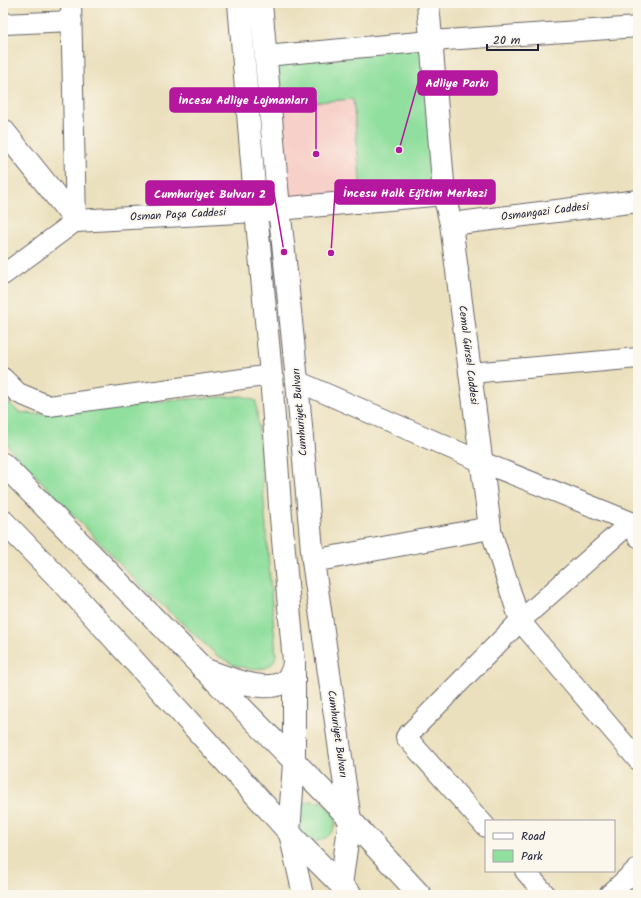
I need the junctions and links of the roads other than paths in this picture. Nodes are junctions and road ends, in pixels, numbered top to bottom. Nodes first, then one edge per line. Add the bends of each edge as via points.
1 (239, 3) edge
2 (261, 3) edge
3 (428, 3) edge
4 (72, 12) edge
5 (3, 24) edge
6 (638, 27) edge
7 (431, 41) junction
8 (265, 56) junction
9 (3, 130) edge
10 (444, 194) junction
11 (638, 201) edge
12 (279, 209) junction
13 (256, 211) junction
14 (76, 221) junction
15 (451, 224) junction
16 (3, 275) edge
17 (638, 358) edge
18 (471, 373) junction
19 (271, 375) junction
20 (3, 378) edge
21 (297, 380) junction
22 (482, 462) junction
23 (3, 464) edge
24 (3, 521) edge
25 (636, 527) edge
26 (490, 528) junction
27 (313, 561) junction
28 (520, 621) junction
29 (294, 662) junction
30 (203, 669) junction
31 (638, 760) edge
32 (294, 763) junction
33 (350, 820) junction
34 (485, 826) edge
35 (289, 833) junction
36 (638, 868) edge
37 (526, 872) edge
38 (344, 892) edge
39 (303, 895) edge
40 (420, 895) edge
41 (546, 895) edge
42 (609, 895) edge

1 - 13 main road
2 - 8 main road, Cumhuriyet Bulvarı
3 - 7 main road, Cemal Gürsel Caddesi
4 - 5 street
4 - 14 street
6 - 7 street
7 - 8 street
7 - 10 main road, Cemal Gürsel Caddesi
8 - 12 main road, Cumhuriyet Bulvarı
9 - 14 main road
10 - 12 main road, Osman Paşa Caddesi
10 - 15 main road, Cemal Gürsel Caddesi
11 - 15 main road, Osmangazi Caddesi
12 - 13 main road, Osman Paşa Caddesi
12 - 21 main road, Cumhuriyet Bulvarı
13 - 14 main road, Osman Paşa Caddesi
13 - 19 main road
14 - 16 street
15 - 18 main road, Cemal Gürsel Caddesi
17 - 18 street
18 - 22 main road, Cemal Gürsel Caddesi
19 - 20 street via 48,406 18,393
19 - 29 main road
21 - 22 street
21 - 27 main road, Cumhuriyet Bulvarı
22 - 25 street
22 - 26 main road, Cemal Gürsel Caddesi
23 - 30 main road
24 - 35 main road via 69,589
25 - 28 street
26 - 27 main road
26 - 28 street
27 - 33 main road, Cumhuriyet Bulvarı
28 - 31 street
28 - 34 street via 406,737
29 - 30 main road via 289,677 276,686 265,687
29 - 32 main road
30 - 32 main road
32 - 33 main road
32 - 35 main road
33 - 38 main road, Cumhuriyet Bulvarı
33 - 40 main road
35 - 38 main road
35 - 39 street
36 - 42 street
37 - 41 street

